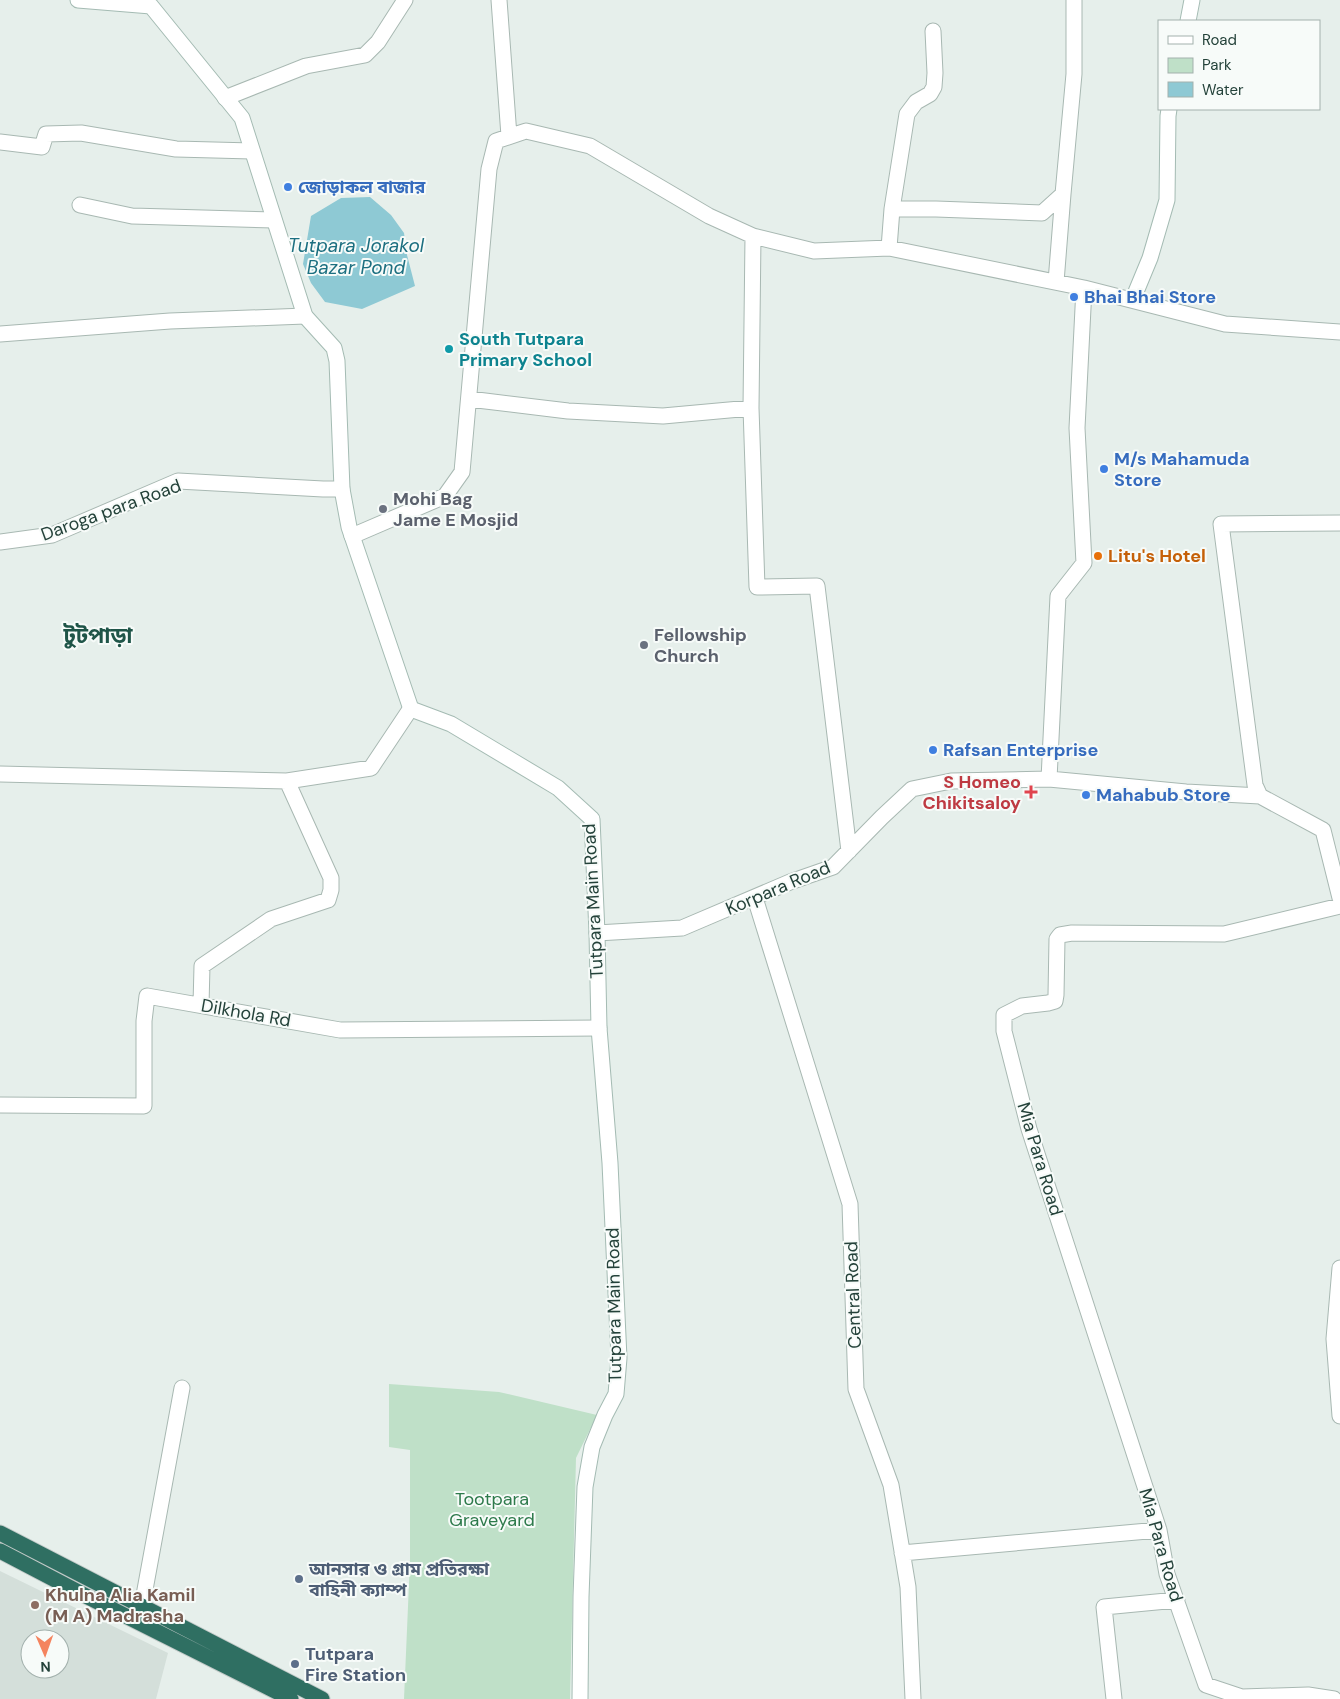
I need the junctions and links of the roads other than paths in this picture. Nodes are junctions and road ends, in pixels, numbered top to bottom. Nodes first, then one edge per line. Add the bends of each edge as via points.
1 (78, 0) edge
2 (405, 0) edge
3 (500, 0) edge
4 (1074, 0) edge
5 (1192, 0) edge
6 (151, 3) edge
7 (1188, 20) edge
8 (933, 31) dead end
9 (225, 98) junction
10 (1169, 110) edge
11 (509, 136) junction
12 (0, 142) edge
13 (252, 151) junction
14 (1063, 194) junction
15 (80, 205) dead end
16 (892, 209) junction
17 (274, 220) junction
18 (754, 236) junction
19 (889, 248) junction
20 (1056, 282) junction
21 (1084, 288) junction
22 (1133, 299) junction
23 (306, 316) junction
24 (1340, 332) edge
25 (0, 334) edge
26 (469, 399) junction
27 (752, 408) junction
28 (342, 489) junction
29 (1340, 523) edge
30 (352, 536) junction
31 (0, 542) edge
32 (411, 708) junction
33 (0, 774) edge
34 (1049, 779) junction
35 (287, 781) junction
36 (1260, 796) junction
37 (848, 851) junction
38 (755, 898) junction
39 (1340, 898) edge
40 (1340, 906) edge
41 (597, 933) junction
42 (201, 1005) junction
43 (599, 1028) junction
44 (0, 1106) edge
45 (1340, 1268) edge
46 (182, 1388) dead end
47 (1340, 1416) edge
48 (1159, 1530) junction
49 (0, 1533) edge
50 (0, 1551) edge
51 (902, 1553) junction
52 (1177, 1600) junction
53 (142, 1606) junction
54 (291, 1699) edge
55 (322, 1699) edge
56 (580, 1699) edge
57 (913, 1699) edge
58 (1114, 1699) edge
59 (1334, 1699) edge

1 - 6 street
2 - 9 street via 366,55 306,66
3 - 11 street
4 - 14 street via 1074,74
5 - 7 street
6 - 9 street
8 - 16 street via 934,87 907,114
9 - 13 street via 242,118
10 - 22 street via 1167,200 1150,258
11 - 18 street via 526,131 590,146 709,216
11 - 26 street via 496,141 490,168
12 - 13 street via 42,148 46,134 81,133 176,149
13 - 17 street
14 - 16 street via 1042,213
14 - 20 street
15 - 17 street via 132,216
16 - 19 street
17 - 23 street
18 - 19 street via 814,251
18 - 27 street
19 - 20 street
20 - 21 street
21 - 22 street
21 - 34 street via 1078,428 1084,563 1058,596
22 - 24 street via 1225,324
23 - 25 street via 170,321
23 - 28 street via 334,348 337,361
26 - 27 street via 568,411 663,416
26 - 30 street via 462,472 445,496
27 - 37 street via 758,587 817,586
28 - 30 street
28 - 31 street, Daroga para Road via 178,481 52,535
29 - 36 street via 1221,524
30 - 32 street
32 - 35 street via 371,768
32 - 41 street, Tutpara Main Road via 451,724 558,788 592,819
33 - 35 street
34 - 36 street, Korpara Road
34 - 37 street, Korpara Road via 951,781 912,789
35 - 42 street via 331,878 328,900 271,919 202,966
36 - 39 street via 1323,830
37 - 38 street, Korpara Road via 833,867
38 - 41 street, Korpara Road via 682,928
38 - 51 street, Central Road via 850,1204 856,1389 892,1485
40 - 48 street, Mia Para Road via 1224,934 1060,935 1057,938 1055,1001 1022,1006 1004,1015 1004,1031 1030,1129
41 - 43 street, Tutpara Main Road
42 - 43 street, Dilkhola Rd via 340,1030
42 - 44 street, Dilkhola Rd via 147,996 144,1106
43 - 56 street, Tutpara Main Road via 610,1163 619,1358 616,1394 592,1447 585,1488
45 - 47 street via 1334,1339
46 - 53 street
48 - 51 street
48 - 52 street, Mia Para Road via 1167,1574
49 - 53 highway
50 - 54 highway
51 - 57 street, Central Road via 908,1587
52 - 58 street via 1104,1607
52 - 59 street, Mia Para Road via 1206,1685 1242,1697 1308,1695
53 - 55 highway

